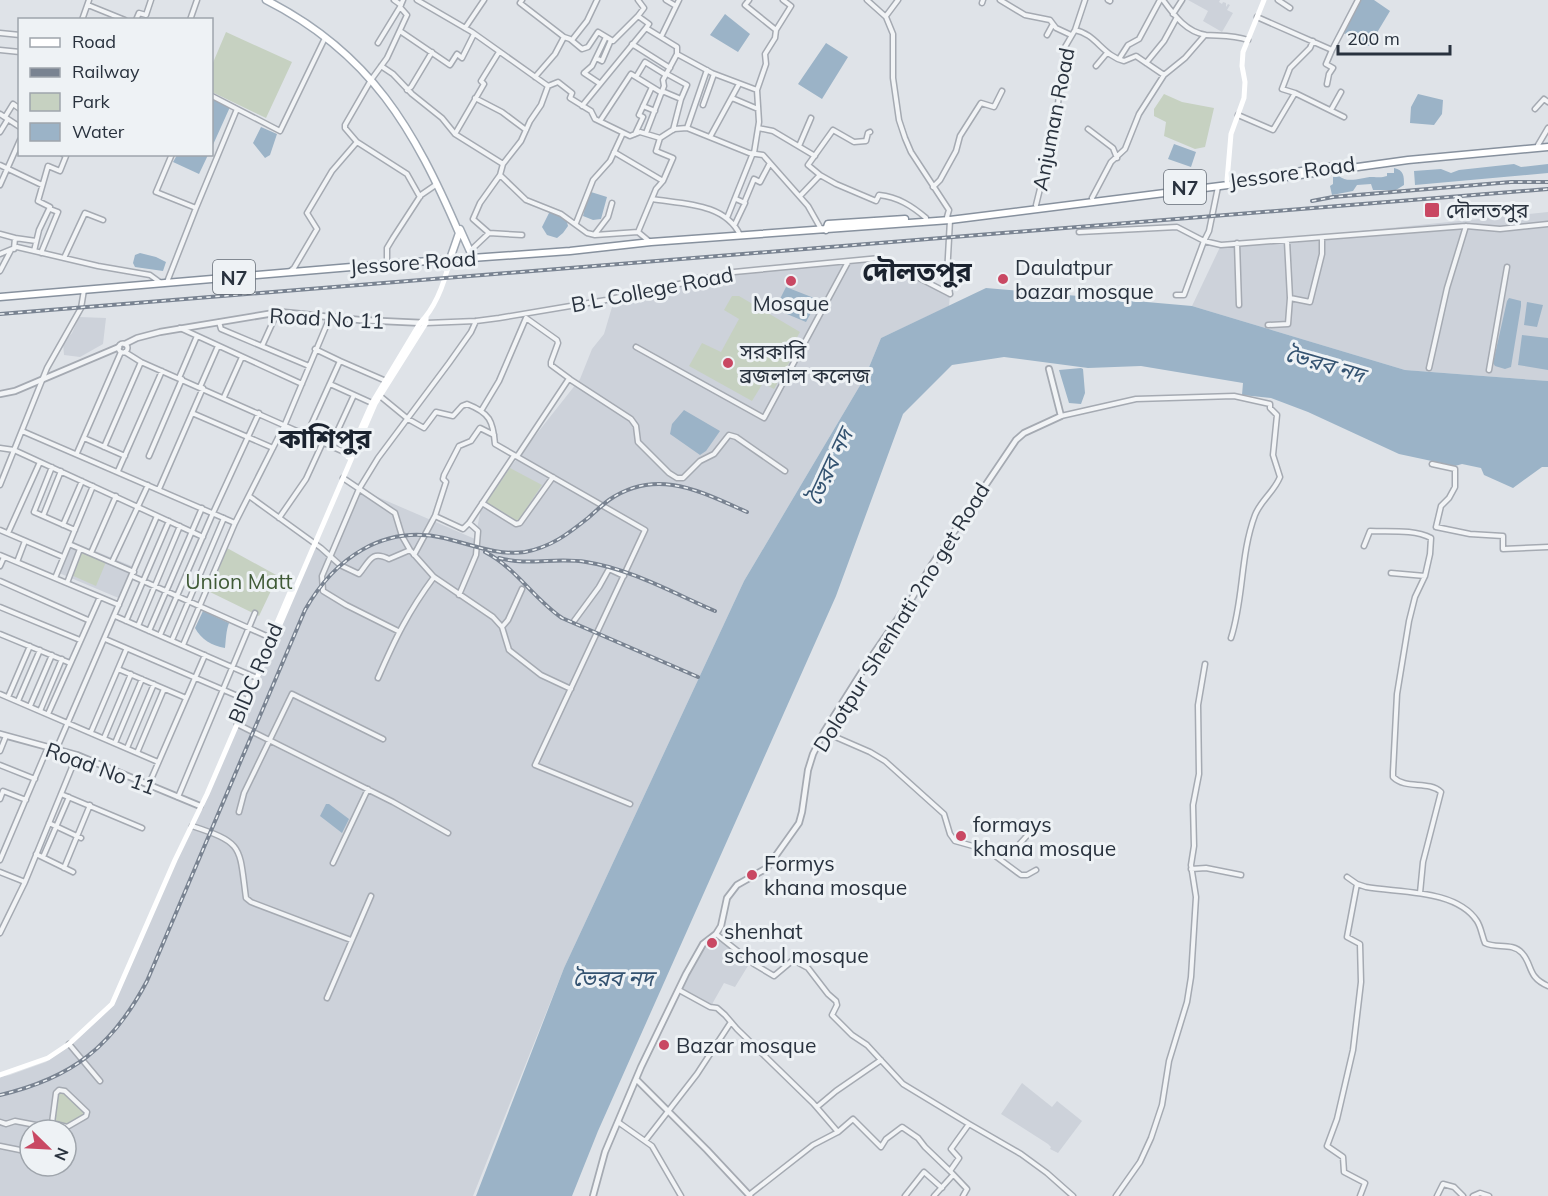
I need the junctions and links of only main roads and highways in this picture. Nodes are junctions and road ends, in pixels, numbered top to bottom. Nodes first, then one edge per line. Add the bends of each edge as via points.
1 (266, 0) edge
2 (273, 0) edge
3 (1264, 0) edge
4 (372, 79) junction
5 (1548, 146) edge
6 (1227, 181) junction
7 (948, 218) junction
8 (823, 229) junction
9 (473, 258) junction
10 (450, 260) junction
11 (0, 297) edge
12 (387, 381) junction
13 (374, 404) junction
14 (351, 455) junction
15 (313, 543) junction
16 (246, 699) junction
17 (200, 807) junction
18 (0, 1075) edge

1 - 4 main road via 325,37
2 - 4 main road via 331,37
3 - 6 main road via 1243,52 1244,98 1231,134
4 - 9 main road via 412,130
4 - 10 main road via 410,131 459,234
5 - 6 main road, Jessore Road / N7 via 1380,160
5 - 7 main road, Jessore Road / N7
6 - 7 main road, Jessore Road / N7
7 - 8 main road, Jessore Road / N7
7 - 8 main road, Jessore Road / N7 via 828,224
8 - 9 main road, Jessore Road / N7
9 - 10 main road, Jessore Road / N7
10 - 11 main road, Jessore Road / N7
10 - 12 main road, BIDC Road via 424,321
12 - 13 main road, BIDC Road
12 - 13 main road, BIDC Road
13 - 14 main road, BIDC Road
14 - 15 main road, BIDC Road
14 - 15 main road, BIDC Road
15 - 16 main road, BIDC Road
16 - 17 main road, BIDC Road
16 - 17 main road, BIDC Road
17 - 18 main road, BIDC Road via 112,1004 69,1044 42,1060

